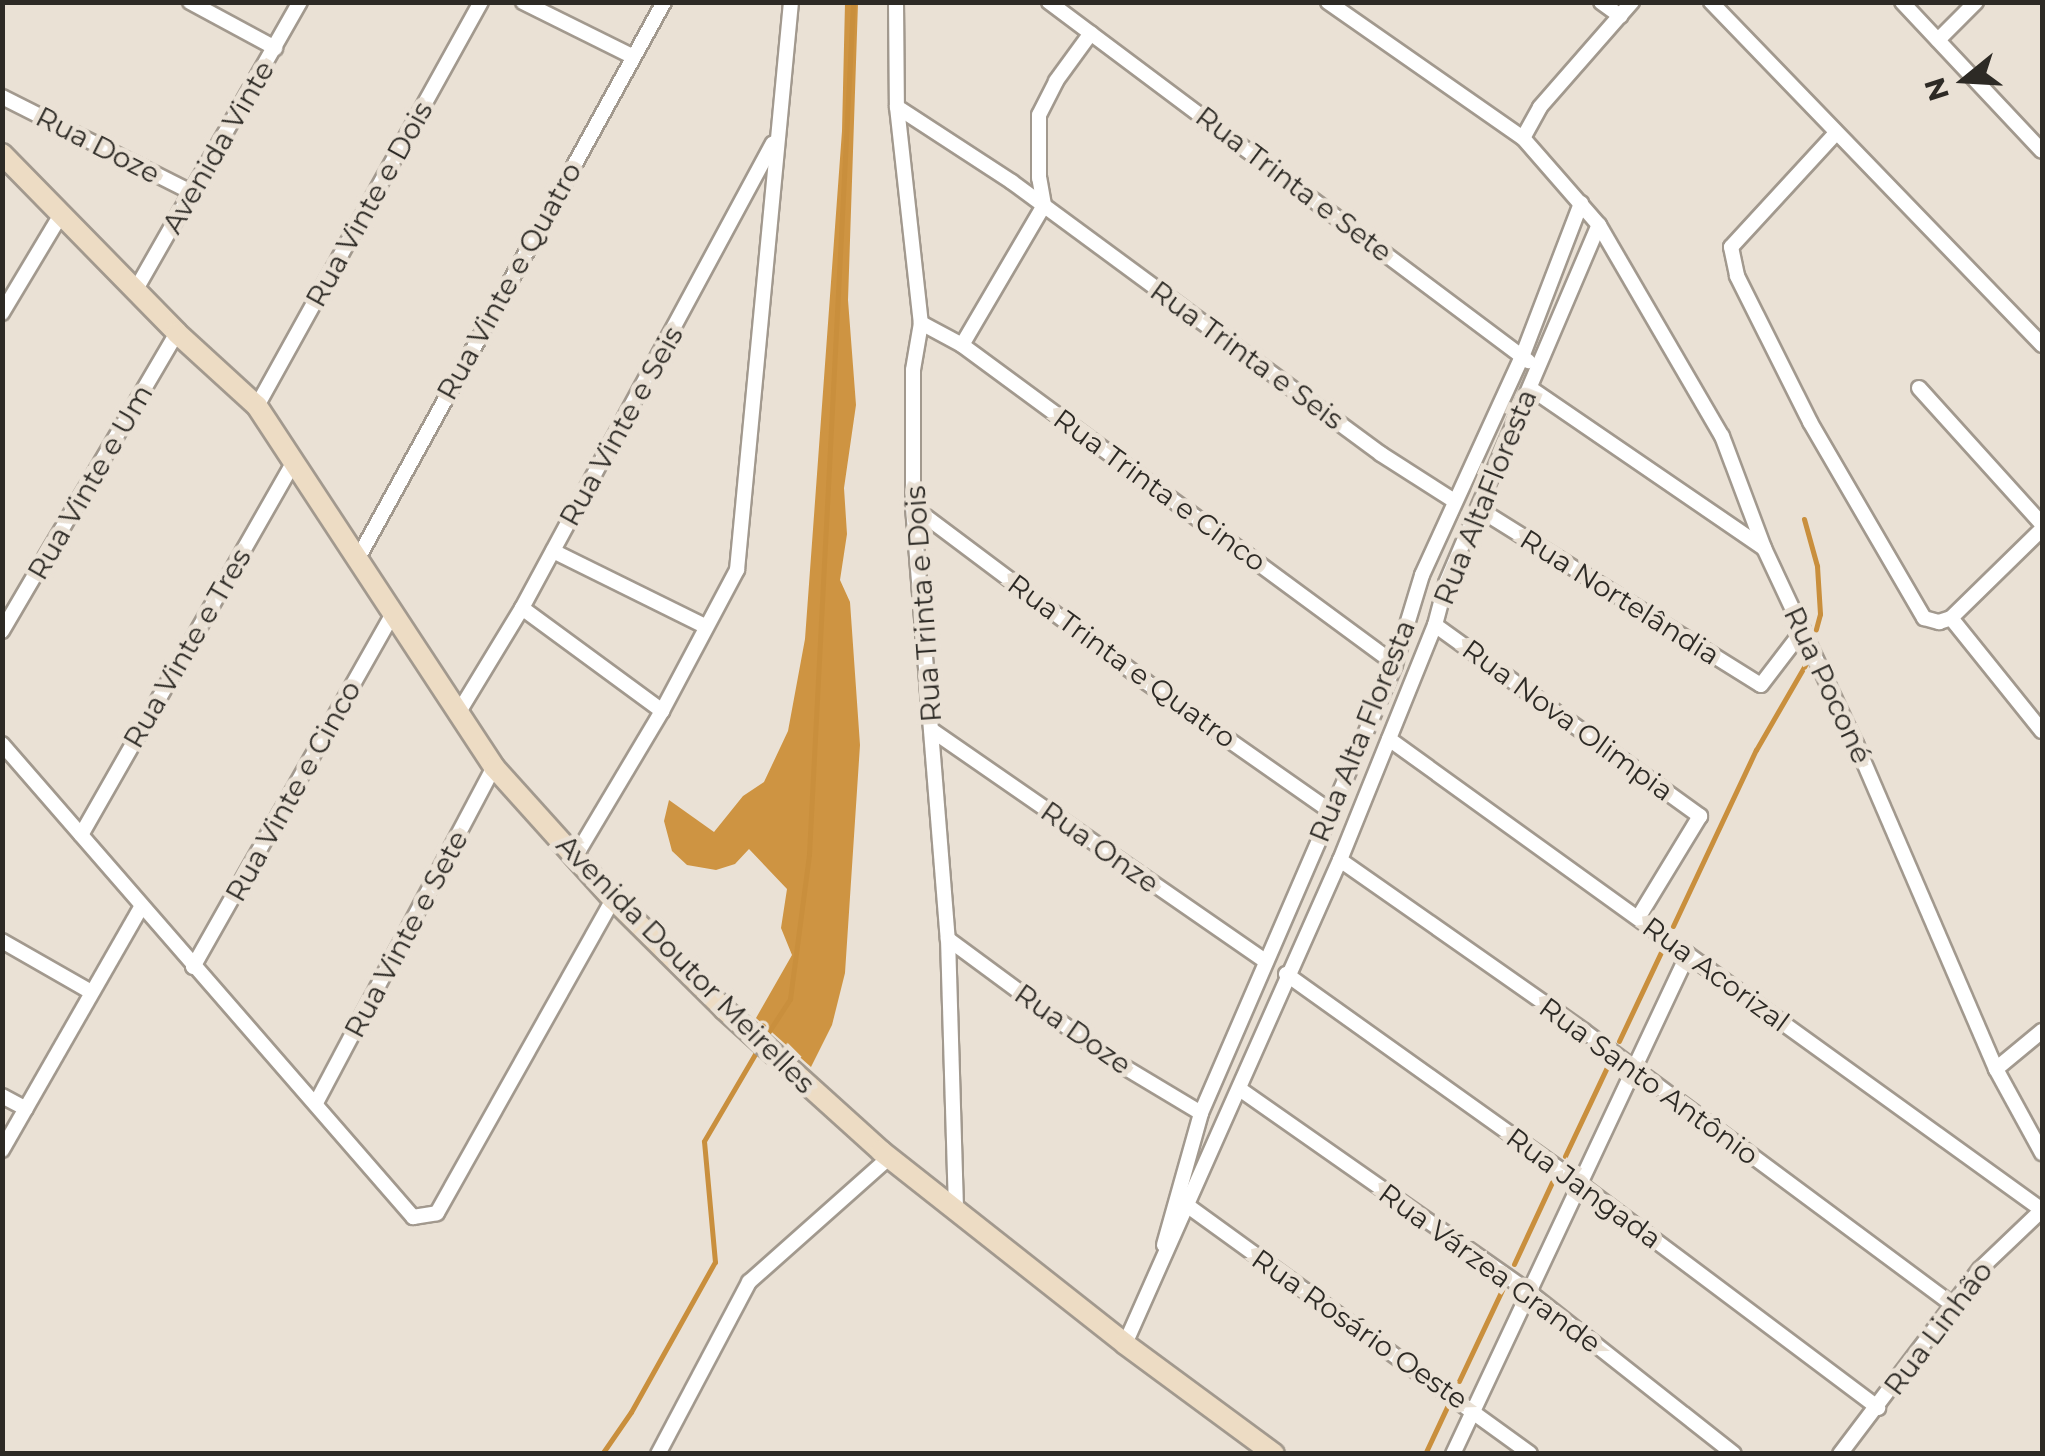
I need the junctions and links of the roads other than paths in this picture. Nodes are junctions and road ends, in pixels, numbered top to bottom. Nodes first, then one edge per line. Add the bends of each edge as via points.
1 (190, 2) edge
2 (300, 2) edge
3 (481, 2) edge
4 (523, 2) edge
5 (664, 2) edge
6 (790, 2) edge
7 (896, 2) edge
8 (1049, 2) edge
9 (1328, 2) edge
10 (1602, 2) edge
11 (1632, 2) edge
12 (1711, 2) edge
13 (1902, 2) edge
14 (1976, 2) edge
15 (1620, 16) junction
16 (1092, 33) junction
17 (1938, 40) junction
18 (275, 48) junction
19 (632, 56) junction
20 (2, 97) edge
21 (896, 106) junction
22 (1836, 133) junction
23 (778, 134) junction
24 (1523, 138) junction
25 (2042, 151) edge
26 (2, 154) edge
27 (193, 193) junction
28 (1581, 203) junction
29 (1044, 205) junction
30 (60, 216) junction
31 (1598, 224) junction
32 (135, 291) junction
33 (2, 314) edge
34 (921, 323) junction
35 (177, 333) junction
36 (962, 345) junction
37 (2042, 345) edge
38 (1522, 357) junction
39 (1537, 368) junction
40 (1530, 388) junction
41 (1919, 388) dead end
42 (257, 406) junction
43 (294, 462) junction
44 (1452, 500) junction
45 (913, 506) junction
46 (1479, 509) junction
47 (2042, 527) edge
48 (1764, 548) junction
49 (553, 551) junction
50 (357, 560) junction
51 (1422, 575) junction
52 (1446, 583) junction
53 (522, 608) junction
54 (392, 615) junction
55 (1951, 618) junction
56 (1435, 624) junction
57 (705, 626) junction
58 (1803, 630) junction
59 (2, 631) edge
60 (1395, 664) junction
61 (662, 711) junction
62 (456, 715) junction
63 (2042, 730) edge
64 (933, 731) junction
65 (1389, 739) junction
66 (2, 744) edge
67 (494, 767) junction
68 (1332, 812) junction
69 (81, 835) junction
70 (575, 857) junction
71 (1340, 860) junction
72 (612, 899) junction
73 (141, 907) junction
74 (1638, 918) junction
75 (948, 940) junction
76 (2, 941) edge
77 (1688, 954) junction
78 (1266, 962) junction
79 (193, 967) junction
80 (1286, 974) junction
81 (91, 992) junction
82 (2042, 1031) edge
83 (1633, 1070) junction
84 (1996, 1070) junction
85 (1241, 1090) junction
86 (2, 1096) edge
87 (317, 1101) junction
88 (26, 1108) junction
89 (1202, 1113) junction
90 (2, 1150) edge
91 (2042, 1152) edge
92 (890, 1157) junction
93 (1580, 1184) junction
94 (1188, 1206) junction
95 (956, 1208) junction
96 (2042, 1210) edge
97 (1161, 1266) junction
98 (1528, 1292) junction
99 (1954, 1306) junction
100 (1125, 1344) junction
101 (1878, 1408) junction
102 (1474, 1409) junction
103 (658, 1454) edge
104 (1274, 1454) edge
105 (1453, 1454) edge
106 (1530, 1454) edge
107 (1734, 1454) edge
108 (1840, 1454) edge

1 - 18 street
2 - 18 street, Avenida Vinte
3 - 42 street, Rua Vinte e Dois
4 - 19 street
5 - 19 street, Rua Vinte e Quatro
6 - 23 street
7 - 21 street, Rua Trinta e Dois
8 - 16 street, Rua Trinta e Sete
9 - 24 street, Rua Poconé
10 - 15 street
11 - 15 street
12 - 22 street
13 - 17 street
14 - 17 street
15 - 24 street via 1540,107
16 - 29 street via 1039,115
16 - 38 street, Rua Trinta e Sete
17 - 25 street
18 - 27 street, Avenida Vinte
19 - 50 street, Rua Vinte e Quatro
20 - 27 street, Rua Doze
21 - 29 street
21 - 34 street, Rua Trinta e Dois
22 - 37 street
22 - 55 street via 1732,247 1737,276 1924,618
23 - 49 street, Rua Vinte e Seis
23 - 57 street via 743,530 736,570
24 - 28 street, Rua Poconé
26 - 30 street, Avenida Doutor Meirelles
27 - 32 street, Avenida Vinte
28 - 31 street, Rua Poconé
28 - 38 street, Rua Alta Floresta
29 - 36 street
29 - 44 street, Rua Trinta e Seis
30 - 32 street, Avenida Doutor Meirelles
30 - 33 street
31 - 39 street, Rua AltaFloresta
31 - 48 street, Rua Poconé via 1722,436
32 - 35 street, Avenida Doutor Meirelles
34 - 36 street, Rua Trinta e Cinco
34 - 45 street, Rua Trinta e Dois via 913,370
35 - 42 street, Avenida Doutor Meirelles
35 - 59 street, Rua Vinte e Um
36 - 60 street, Rua Trinta e Cinco
38 - 39 street, Rua Trinta e Sete
38 - 44 street, Rua Alta Floresta
39 - 40 street, Rua AltaFloresta
40 - 46 street, Rua AltaFloresta
40 - 48 street
41 - 47 street
42 - 43 street, Avenida Doutor Meirelles
43 - 50 street, Avenida Doutor Meirelles
43 - 69 street, Rua Vinte e Tres
44 - 51 street, Rua Alta Floresta
45 - 64 street, Rua Trinta e Dois
45 - 68 street, Rua Trinta e Quatro
46 - 52 street, Rua AltaFloresta
46 - 58 street, Rua Nortelândia via 1761,685
47 - 55 street
48 - 58 street, Rua Poconé
49 - 53 street, Rua Vinte e Seis
49 - 57 street
50 - 54 street, Avenida Doutor Meirelles
51 - 52 street
51 - 60 street, Rua Alta Floresta
52 - 56 street, Rua AltaFloresta
53 - 61 street
53 - 62 street, Rua Vinte e Seis
54 - 62 street, Avenida Doutor Meirelles
54 - 79 street, Rua Vinte e Cinco
55 - 63 street
56 - 65 street, Rua AltaFloresta
56 - 74 street, Rua Nova Olimpia via 1700,816
57 - 61 street
58 - 84 street, Rua Poconé
60 - 68 street, Rua Alta Floresta
61 - 70 street
62 - 67 street, Avenida Doutor Meirelles
64 - 75 street, Rua Trinta e Dois
64 - 78 street, Rua Onze
65 - 71 street, Rua AltaFloresta
65 - 74 street, Rua Acorizal
66 - 69 street
67 - 70 street, Avenida Doutor Meirelles
67 - 87 street, Rua Vinte e Sete
68 - 78 street, Rua Alta Floresta
69 - 73 street
70 - 72 street, Avenida Doutor Meirelles
71 - 80 street, Rua AltaFloresta
71 - 83 street, Rua Santo Antônio
72 - 87 street via 437,1213 413,1216
72 - 92 street, Avenida Doutor Meirelles
73 - 79 street
73 - 81 street
74 - 77 street, Rua Acorizal
75 - 89 street, Rua Doze via 1111,1059
75 - 95 street, Rua Trinta e Dois
76 - 81 street
77 - 83 street
77 - 96 street, Rua Acorizal
78 - 89 street, Rua Alta Floresta
79 - 87 street
80 - 85 street, Rua AltaFloresta
80 - 93 street, Rua Jangada
81 - 88 street
82 - 84 street
83 - 93 street
83 - 99 street, Rua Santo Antônio
84 - 91 street, Rua Poconé
85 - 94 street, Rua AltaFloresta
85 - 98 street, Rua Várzea Grande
86 - 88 street
88 - 90 street
89 - 97 street, Rua Alta Floresta
92 - 95 street, Avenida Doutor Meirelles
92 - 103 street via 749,1282
93 - 98 street
93 - 101 street, Rua Jangada
94 - 97 street, Rua AltaFloresta
94 - 102 street, Rua Rosário Oeste
95 - 100 street, Avenida Doutor Meirelles
96 - 99 street, Rua Linhão via 1980,1269
97 - 100 street
98 - 102 street
98 - 107 street, Rua Várzea Grande
99 - 101 street, Rua Linhão
100 - 104 street, Avenida Doutor Meirelles
101 - 108 street, Rua Linhão
102 - 105 street
102 - 106 street, Rua Rosário Oeste

